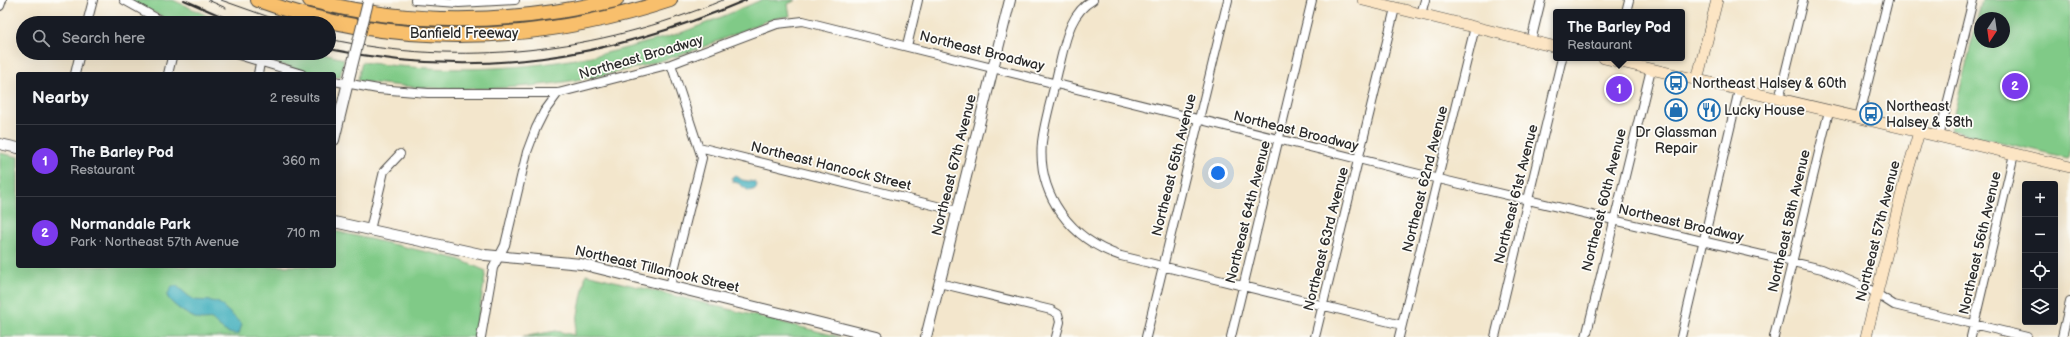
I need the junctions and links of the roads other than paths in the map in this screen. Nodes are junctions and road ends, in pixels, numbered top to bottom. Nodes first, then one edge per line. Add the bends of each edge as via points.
1 (2, 0) edge
2 (93, 0) edge
3 (124, 0) edge
4 (258, 0) edge
5 (310, 0) edge
6 (415, 0) edge
7 (515, 0) edge
8 (616, 0) edge
9 (670, 0) edge
10 (918, 0) edge
11 (1010, 0) edge
12 (1093, 0) edge
13 (1228, 0) edge
14 (1312, 0) edge
15 (1363, 0) edge
16 (1425, 0) edge
17 (1541, 0) edge
18 (1717, 0) edge
19 (1803, 0) edge
20 (1888, 0) edge
21 (1974, 0) edge
22 (368, 1) edge
23 (459, 1) edge
24 (0, 6) edge
25 (1395, 8) junction
26 (1421, 14) junction
27 (89, 16) edge
28 (153, 16) edge
29 (311, 16) edge
30 (336, 22) edge
31 (1475, 27) junction
32 (1532, 41) junction
33 (907, 46) junction
34 (1553, 46) edge
35 (78, 60) edge
36 (171, 60) edge
37 (252, 60) edge
38 (1561, 61) edge
39 (1622, 61) edge
40 (260, 63) junction
41 (671, 64) junction
42 (993, 67) junction
43 (1651, 69) junction
44 (75, 72) edge
45 (168, 72) edge
46 (258, 72) edge
47 (294, 72) edge
48 (1697, 80) junction
49 (336, 81) edge
50 (349, 81) junction
51 (1055, 83) junction
52 (1740, 90) junction
53 (558, 93) junction
54 (1779, 99) junction
55 (1829, 111) junction
56 (1859, 118) junction
57 (1199, 120) junction
58 (336, 132) edge
59 (1919, 132) junction
60 (1939, 137) junction
61 (1278, 140) junction
62 (0, 144) edge
63 (699, 147) junction
64 (16, 148) edge
65 (400, 154) dead end
66 (2014, 154) junction
67 (1358, 160) junction
68 (2070, 167) edge
69 (1439, 179) junction
70 (1528, 200) junction
71 (957, 211) junction
72 (1615, 220) junction
73 (336, 222) edge
74 (370, 230) junction
75 (1704, 242) junction
76 (500, 257) junction
77 (1793, 262) junction
78 (1164, 267) junction
79 (940, 283) junction
80 (670, 286) junction
81 (1243, 286) junction
82 (1876, 294) junction
83 (2070, 302) edge
84 (1323, 306) junction
85 (1402, 325) junction
86 (1974, 325) junction
87 (481, 337) edge
88 (877, 337) edge
89 (926, 337) edge
90 (1056, 337) edge
91 (1146, 337) edge
92 (1231, 337) edge
93 (1315, 337) edge
94 (1399, 337) edge
95 (1495, 337) edge
96 (1586, 337) edge
97 (1681, 337) edge
98 (1774, 337) edge
99 (1866, 337) edge
100 (1971, 337) edge
101 (2027, 337) edge
102 (2062, 337) edge

1 - 24 street
2 - 27 street
3 - 28 street
4 - 29 highway, Banfield Freeway
5 - 8 highway, Banfield Freeway via 377,14 458,20 539,15
6 - 23 street
7 - 23 street
9 - 30 highway, Banfield Freeway via 568,27 513,34 457,36 402,32
10 - 33 street
11 - 42 street, Northeast 67th Avenue
12 - 51 street via 1081,9 1072,22
13 - 57 street, Northeast 65th Avenue
14 - 61 street, Northeast 64th Avenue
15 - 25 main road
16 - 26 street
17 - 32 street
18 - 48 main road
19 - 54 street
20 - 56 street
21 - 60 street
22 - 50 street, bridge
25 - 26 main road
25 - 67 street, Northeast 63rd Avenue
26 - 31 main road
31 - 32 main road
31 - 69 street, Northeast 62nd Avenue
32 - 34 main road
33 - 41 street, Northeast Broadway via 823,25 794,21 777,24
33 - 42 street, Northeast Broadway
35 - 44 street
36 - 45 street
37 - 40 street
38 - 70 street, Northeast 61st Avenue
39 - 43 main road
40 - 46 street
40 - 47 street
41 - 53 street, Northeast Broadway
41 - 63 street
42 - 51 street, Northeast Broadway
42 - 71 street, Northeast 67th Avenue
43 - 48 main road
43 - 72 street, Northeast 60th Avenue
48 - 52 main road
49 - 50 street, Northeast Broadway
50 - 53 street, Northeast Broadway via 428,94
50 - 58 street
51 - 57 street, Northeast Broadway
51 - 78 street via 1042,149 1046,182 1056,208 1070,225 1093,245 1121,256
52 - 54 main road
52 - 75 street
53 - 76 street via 544,112 527,152
54 - 55 main road
55 - 56 main road
55 - 77 street, Northeast 58th Avenue
56 - 59 main road
57 - 61 street, Northeast Broadway
57 - 78 street, Northeast 65th Avenue
59 - 60 main road
59 - 82 main road, Northeast 57th Avenue
60 - 66 main road
61 - 67 street, Northeast Broadway
61 - 81 street, Northeast 64th Avenue
62 - 64 street
63 - 71 street, Northeast Hancock Street
63 - 80 street via 702,158
65 - 74 street via 384,171
66 - 68 main road
66 - 86 street, Northeast 56th Avenue
67 - 69 street, Northeast Broadway
67 - 84 street, Northeast 63rd Avenue
69 - 70 street, Northeast Broadway
69 - 85 street, Northeast 62nd Avenue
70 - 72 street, Northeast Broadway
70 - 95 street, Northeast 61st Avenue
71 - 79 street, Northeast 67th Avenue
72 - 75 street, Northeast Broadway
72 - 96 street, Northeast 60th Avenue
73 - 74 street, Northeast Tillamook Street
74 - 76 street, Northeast Tillamook Street via 449,249
75 - 77 street, Northeast Broadway
75 - 97 street
76 - 80 street, Northeast Tillamook Street via 581,264
76 - 87 street via 493,268
77 - 82 street, Northeast Broadway via 1837,274
77 - 98 street, Northeast 58th Avenue
78 - 81 street
78 - 91 street, Northeast 65th Avenue
79 - 89 street, Northeast 67th Avenue
79 - 90 street via 1051,310 1058,314 1060,322
80 - 88 street, Northeast Tillamook Street
81 - 84 street
81 - 92 street, Northeast 64th Avenue
82 - 86 street, Northeast Broadway via 1894,305
82 - 99 main road, Northeast 57th Avenue
83 - 102 street
84 - 85 street
84 - 93 street, Northeast 63rd Avenue
85 - 94 street, Northeast 62nd Avenue
86 - 100 street, Northeast 56th Avenue
86 - 101 street, Northeast Broadway

